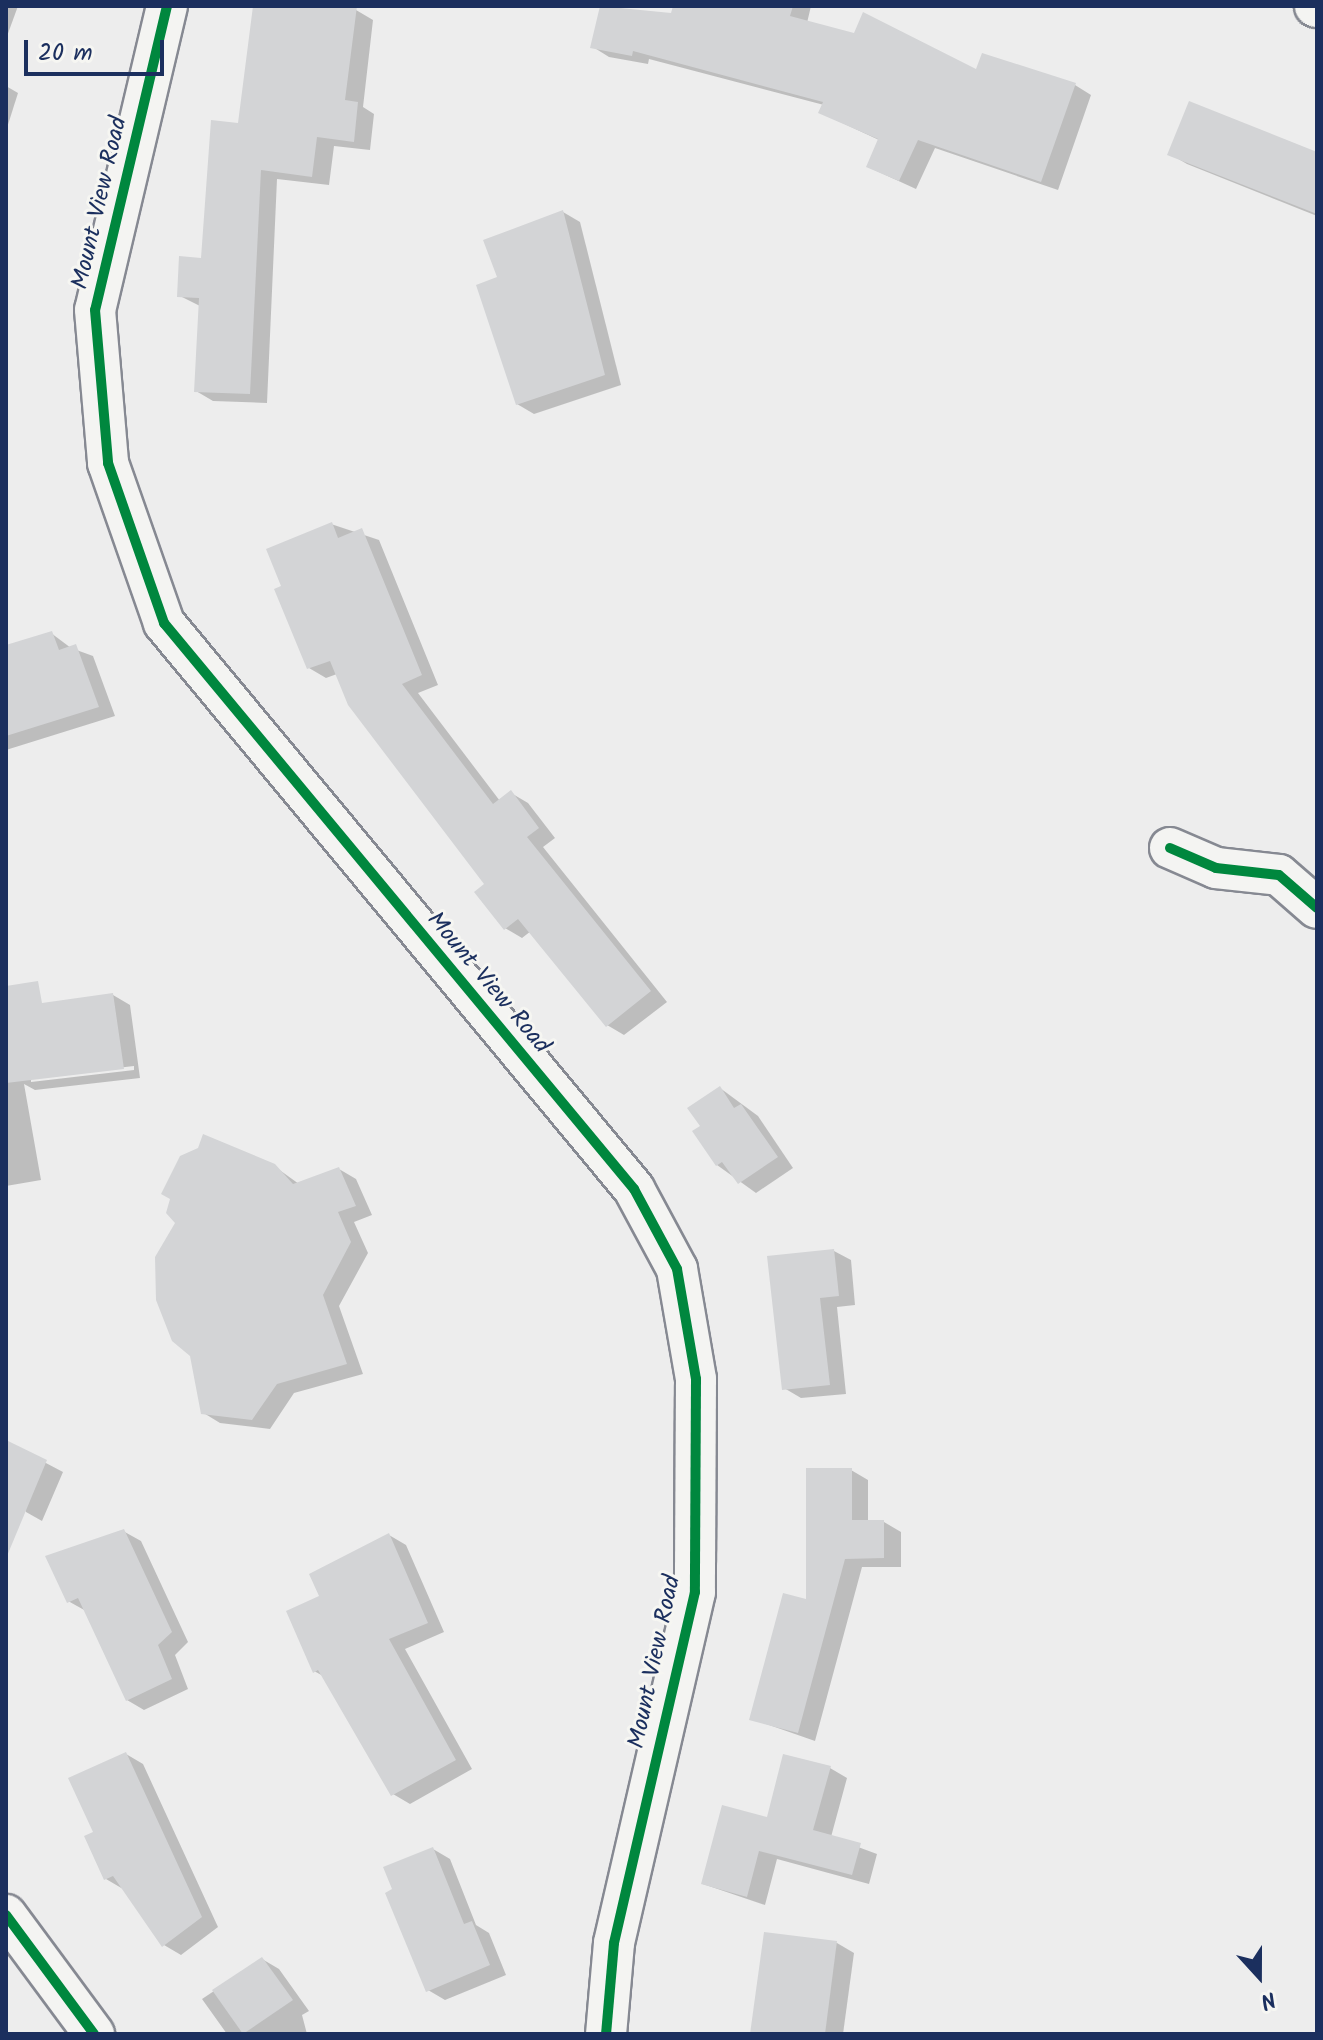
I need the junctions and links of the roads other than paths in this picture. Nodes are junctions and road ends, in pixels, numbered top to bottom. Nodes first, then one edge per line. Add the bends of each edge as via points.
1 (167, 6) edge
2 (1170, 848) dead end
3 (1317, 908) edge
4 (6, 1915) edge
5 (94, 2034) edge
6 (606, 2034) edge

1 - 6 street, Mount View Road via 95,310 108,463 164,623 634,1189 677,1269 696,1379 695,1592 614,1943
2 - 3 street via 1216,868 1279,875
4 - 5 street

